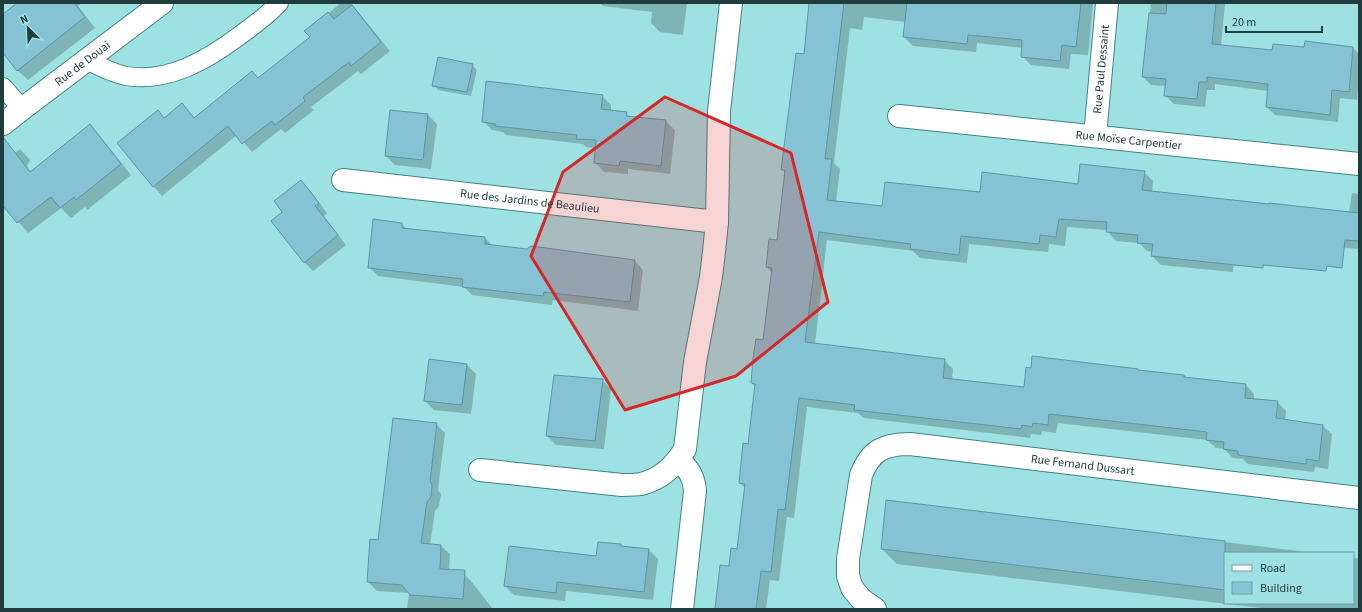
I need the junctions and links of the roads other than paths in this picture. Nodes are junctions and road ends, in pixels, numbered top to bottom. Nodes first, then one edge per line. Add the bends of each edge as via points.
1 (162, 3) edge
2 (279, 3) edge
3 (731, 3) edge
4 (1107, 3) edge
5 (87, 60) junction
6 (3, 87) edge
7 (22, 109) junction
8 (899, 116) dead end
9 (3, 124) edge
10 (1095, 136) junction
11 (1359, 164) edge
12 (343, 180) dead end
13 (717, 222) junction
14 (679, 459) junction
15 (480, 470) dead end
16 (1359, 498) edge
17 (682, 609) edge
18 (875, 609) edge

1 - 5 street, Rue de Douai
2 - 5 lane via 254,26 219,51 183,69 145,77 128,76 109,72
3 - 13 street via 719,111
4 - 10 street, Rue Paul Dessaint
5 - 7 street, Rue de Douai
6 - 7 lane
7 - 9 street, Rue de Douai
8 - 10 street, Rue Moïse Carpentier
10 - 11 street, Rue Moïse Carpentier
12 - 13 street, Rue des Jardins de Beaulieu
13 - 14 street via 711,277 695,362 685,449
14 - 15 street via 671,468 642,484 622,485
14 - 17 street via 690,472 695,492
16 - 18 street, Rue Fernand Dussart via 895,444 882,448 872,455 861,475 848,559 848,576 852,588 861,599

